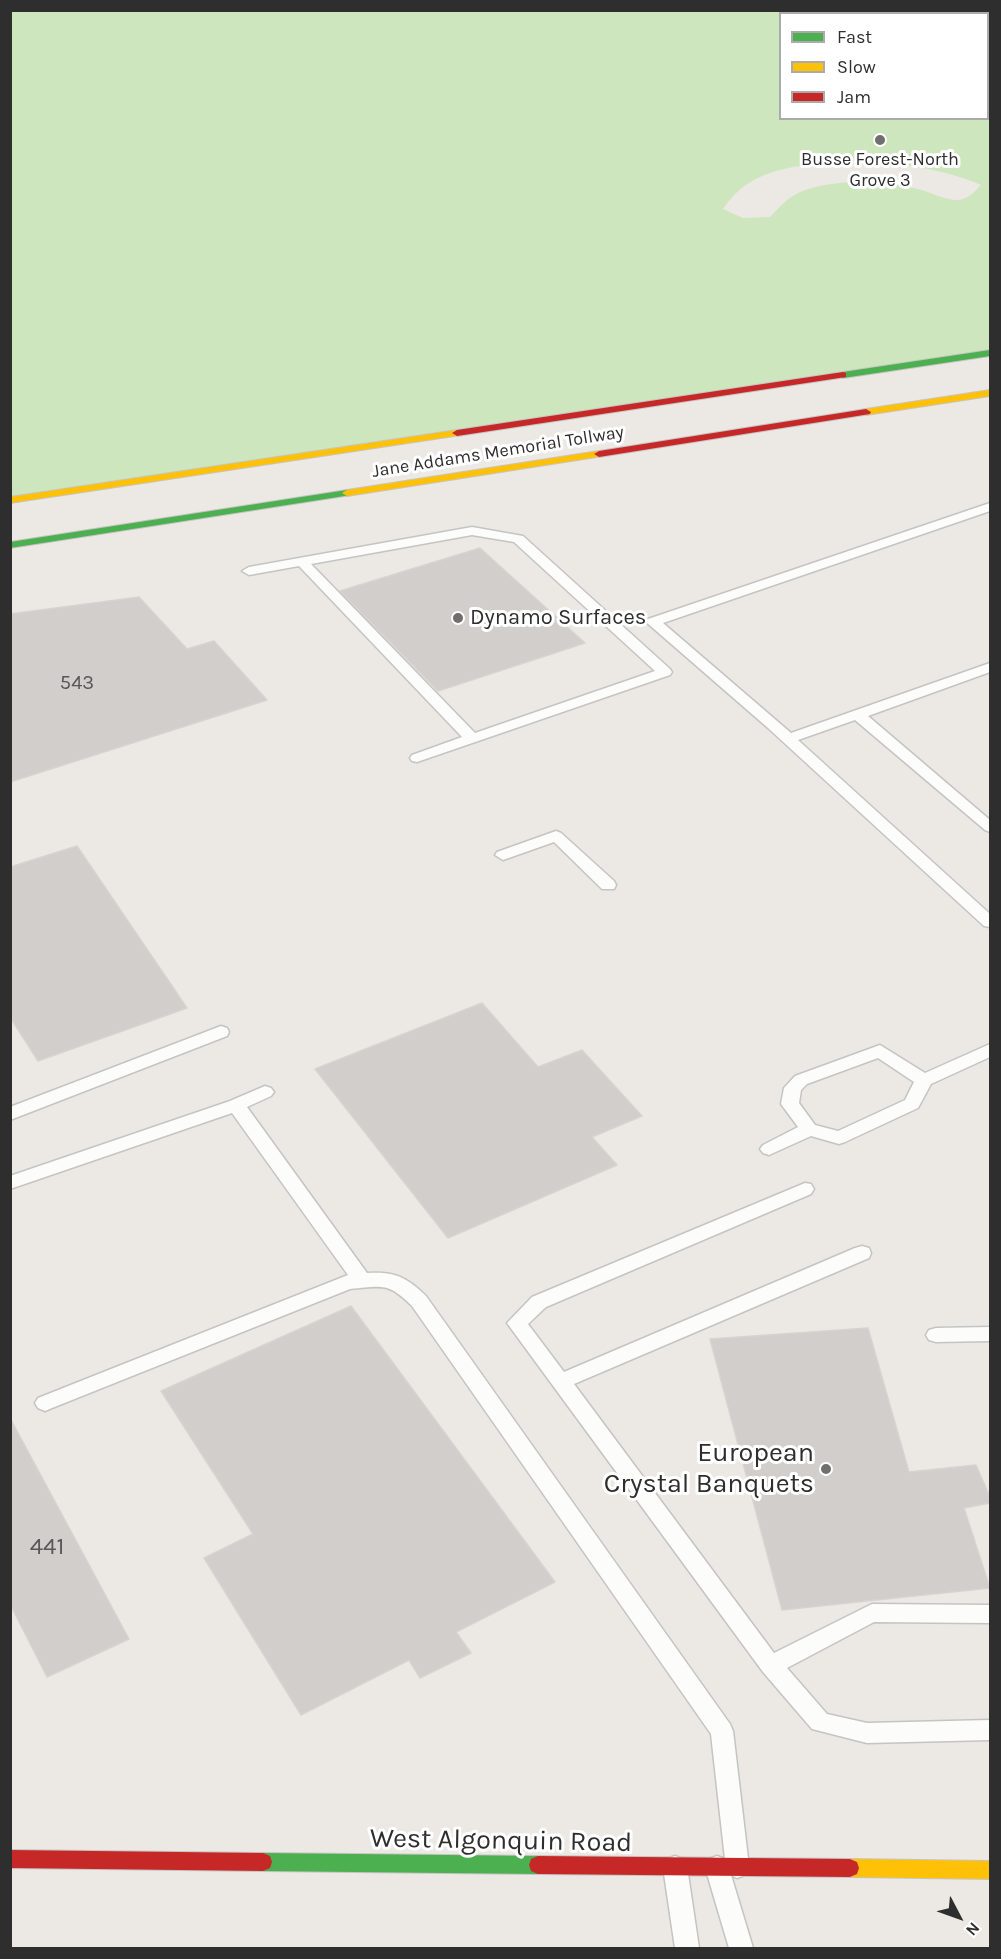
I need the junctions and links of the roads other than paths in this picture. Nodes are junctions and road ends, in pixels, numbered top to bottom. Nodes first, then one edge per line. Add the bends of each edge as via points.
1 (990, 353) edge
2 (990, 393) edge
3 (608, 453) junction
4 (556, 474) dead end
5 (10, 500) edge
6 (990, 507) edge
7 (10, 545) edge
8 (302, 562) junction
9 (249, 571) dead end
10 (990, 667) edge
11 (857, 714) junction
12 (472, 739) junction
13 (788, 739) junction
14 (417, 758) dead end
15 (990, 807) edge
16 (975, 813) junction
17 (990, 827) edge
18 (503, 855) dead end
19 (608, 885) dead end
20 (990, 921) edge
21 (221, 1032) dead end
22 (990, 1050) edge
23 (924, 1080) junction
24 (265, 1092) dead end
25 (236, 1105) junction
26 (10, 1114) edge
27 (809, 1129) junction
28 (769, 1149) dead end
29 (10, 1183) edge
30 (805, 1190) dead end
31 (862, 1253) dead end
32 (362, 1281) junction
33 (990, 1334) edge
34 (936, 1335) dead end
35 (560, 1382) junction
36 (45, 1403) dead end
37 (990, 1614) edge
38 (771, 1665) junction
39 (990, 1730) edge
40 (10, 1859) edge
41 (675, 1867) junction
42 (727, 1867) junction
43 (990, 1870) edge
44 (687, 1948) edge
45 (741, 1948) edge

1 - 5 main road, Jane Addams Memorial Tollway
2 - 3 main road, Jane Addams Memorial Tollway
3 - 4 main road
3 - 7 main road, Jane Addams Memorial Tollway
6 - 13 lane via 653,622
8 - 9 lane
8 - 12 lane
8 - 12 lane via 472,531 518,539 665,672
10 - 11 lane
11 - 13 lane
11 - 16 lane
12 - 14 lane
13 - 20 lane
15 - 16 lane
16 - 17 lane
18 - 19 lane via 556,836
21 - 26 lane
22 - 23 lane
23 - 27 lane via 912,1104 839,1138
23 - 27 lane via 880,1051 801,1080 793,1088 789,1104
24 - 25 lane
25 - 29 lane
25 - 32 lane
27 - 28 lane
30 - 35 lane via 539,1302 517,1323
31 - 35 lane
32 - 36 lane via 348,1282
32 - 42 lane via 380,1279 402,1284 419,1300 722,1731
33 - 34 lane
35 - 38 lane
37 - 38 lane via 872,1613
38 - 39 lane via 820,1722 867,1733
40 - 41 main road, West Algonquin Road
41 - 42 main road, West Algonquin Road
41 - 44 lane
42 - 43 main road, West Algonquin Road
42 - 45 lane

